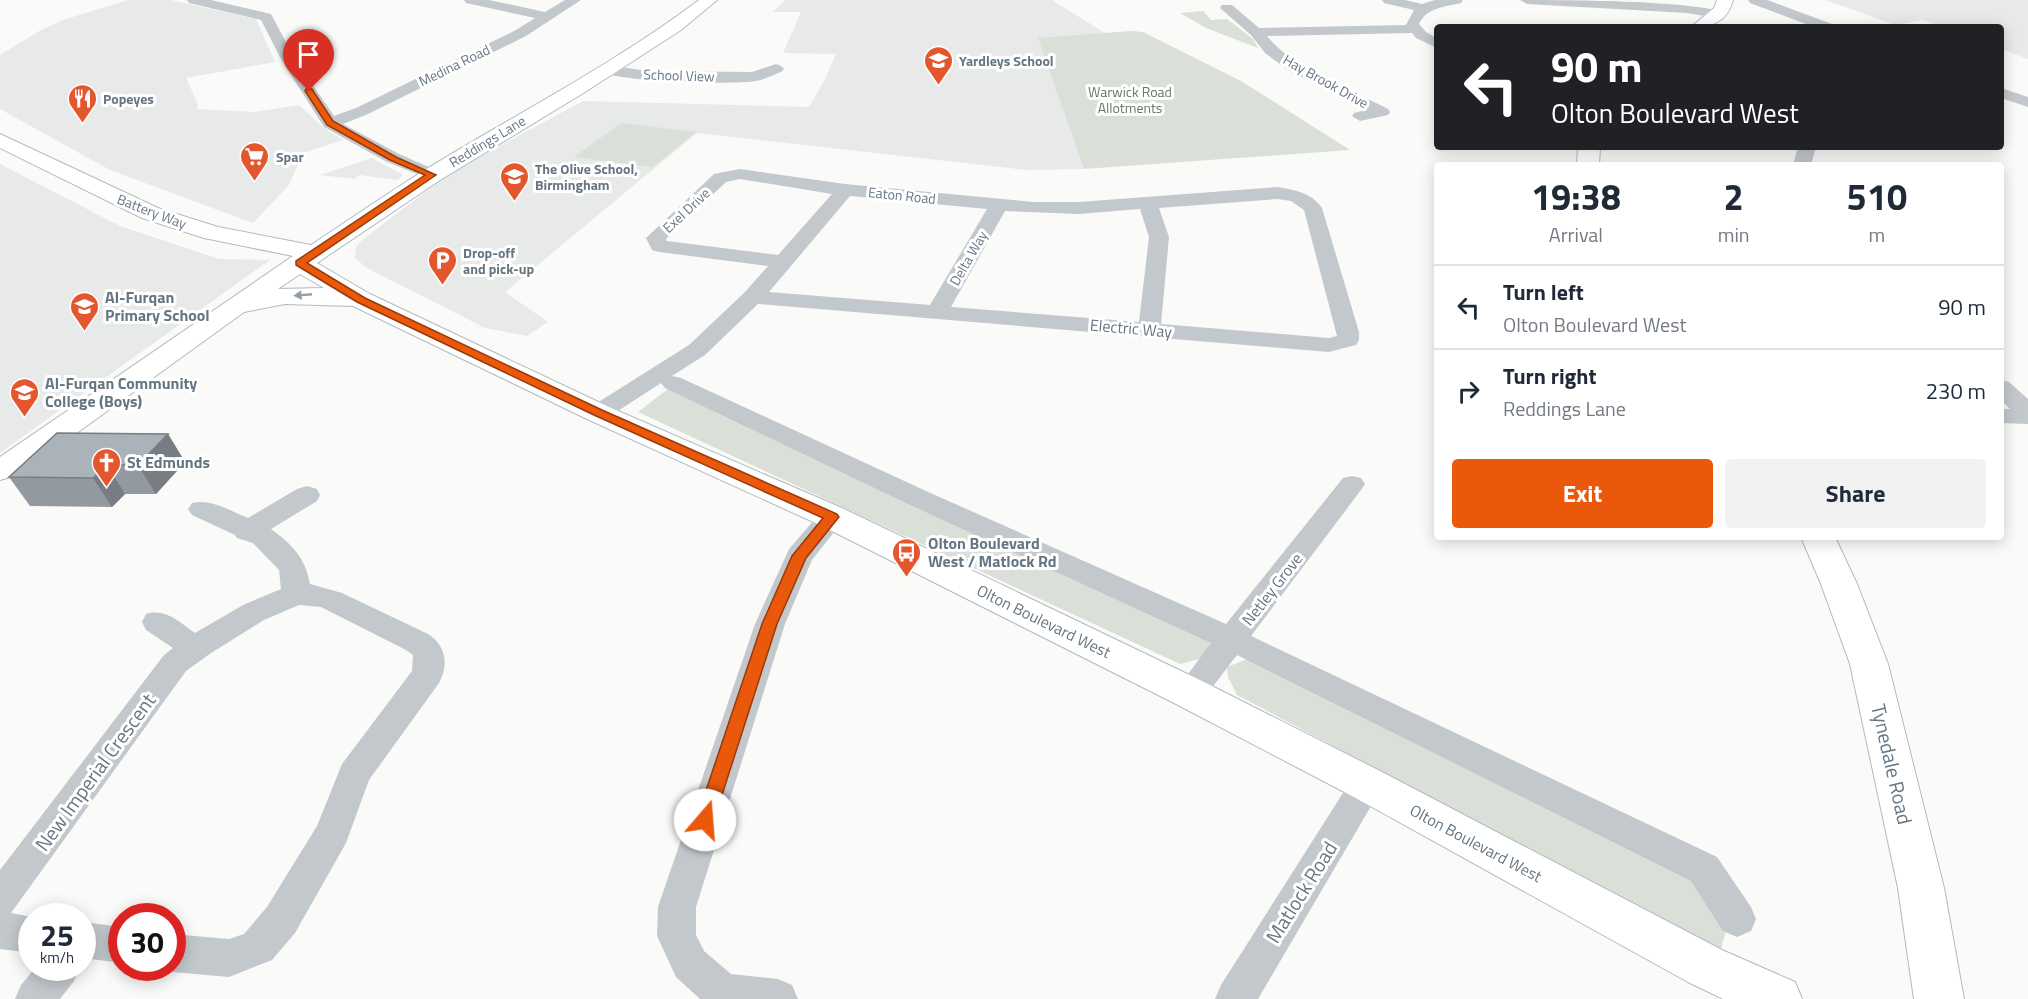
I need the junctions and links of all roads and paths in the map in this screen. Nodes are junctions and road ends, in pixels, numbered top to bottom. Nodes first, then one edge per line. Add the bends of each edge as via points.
1 (194, 0) edge
2 (471, 0) edge
3 (574, 0) edge
4 (710, 0) edge
5 (1389, 0) edge
6 (1455, 0) edge
7 (1527, 0) edge
8 (1733, 7) edge
9 (1227, 8) dead end
10 (1424, 9) junction
11 (548, 17) junction
12 (1705, 24) edge
13 (1819, 24) edge
14 (1415, 29) junction
15 (1256, 32) junction
16 (1434, 42) edge
17 (776, 69) dead end
18 (606, 70) junction
19 (2004, 94) edge
20 (2028, 102) edge
21 (1360, 116) dead end
22 (330, 123) junction
23 (0, 140) edge
24 (432, 175) junction
25 (845, 190) junction
26 (1294, 195) joint
27 (1148, 204) junction
28 (998, 206) junction
29 (308, 258) junction
30 (783, 262) junction
31 (753, 297) junction
32 (361, 300) junction
33 (938, 311) junction
34 (224, 315) junction
35 (1149, 330) junction
36 (673, 383) dead end
37 (2004, 390) edge
38 (598, 412) junction
39 (2028, 415) edge
40 (2004, 416) edge
41 (0, 470) edge
42 (1352, 484) dead end
43 (307, 495) dead end
44 (202, 509) dead end
45 (832, 517) junction
46 (247, 531) junction
47 (1819, 540) edge
48 (297, 595) junction
49 (157, 622) dead end
50 (1233, 640) junction
51 (194, 647) junction
52 (1190, 693) junction
53 (1367, 784) junction
54 (0, 900) edge
55 (1737, 919) dead end
56 (0, 927) edge
57 (18, 934) edge
58 (186, 953) edge
59 (50, 981) edge
60 (35, 999) edge
61 (778, 999) edge
62 (1235, 999) edge
63 (1778, 999) edge
64 (1939, 999) edge

1 - 22 street via 266,17
2 - 11 street
3 - 11 street, Medina Road
4 - 18 street, Reddings Lane
5 - 10 street
6 - 10 street
7 - 8 street via 1687,9
8 - 12 street
8 - 13 street via 1792,14
9 - 15 street, Hay Brook Drive
10 - 14 street via 1414,19
11 - 22 street, Medina Road
14 - 15 street, Hay Brook Drive
14 - 16 street
15 - 21 street, Hay Brook Drive via 1270,50 1293,67 1382,112
17 - 18 street, School View via 757,82
18 - 24 street, Reddings Lane
19 - 20 street
22 - 24 street
23 - 29 street, Battery Way via 150,213
24 - 29 street, Reddings Lane
25 - 28 street, Eaton Road
25 - 30 street, Eaton Road
25 - 30 street, Exel Drive via 740,174 720,178 656,238 659,246
26 - 27 street, Eaton Road
26 - 35 street, Electric Way via 1313,208 1348,340 1329,345
27 - 28 street, Eaton Road via 1078,208
27 - 35 street via 1160,237
28 - 33 street, Delta Way
29 - 32 street, Olton Boulevard West
29 - 34 street, Reddings Lane
30 - 31 street, Eaton Road
31 - 33 street, Electric Way
31 - 38 street, Eaton Road via 697,351
32 -> 34 street via 308,294 256,301
32 - 38 street, Olton Boulevard West
33 - 35 street, Electric Way
34 - 41 street, Reddings Lane
36 - 50 street
37 - 39 street
38 - 45 street, Olton Boulevard West
39 - 40 street
42 - 50 street, Netley Grove
43 - 46 street
44 - 46 street
45 - 52 street, Olton Boulevard West
45 - 61 street via 799,556 770,624 677,907 676,936 690,964 722,992
46 - 48 street via 263,536 293,567
47 - 64 street, Tynedale Road via 1869,664 1921,888
48 - 51 street, New Imperial Crescent via 266,607
48 - 58 street, New Imperial Crescent via 318,595 336,601 423,645 430,658 428,674 354,774 333,832 281,920 258,947 229,958
49 - 51 street
50 - 52 street, Netley Grove
50 - 55 street via 1704,869
51 - 54 street, New Imperial Crescent via 175,663
52 - 53 street, Olton Boulevard West
53 - 62 street, Matlock Road
53 - 63 street, Olton Boulevard West via 1705,966
56 - 57 street via 3,932
59 - 60 street

